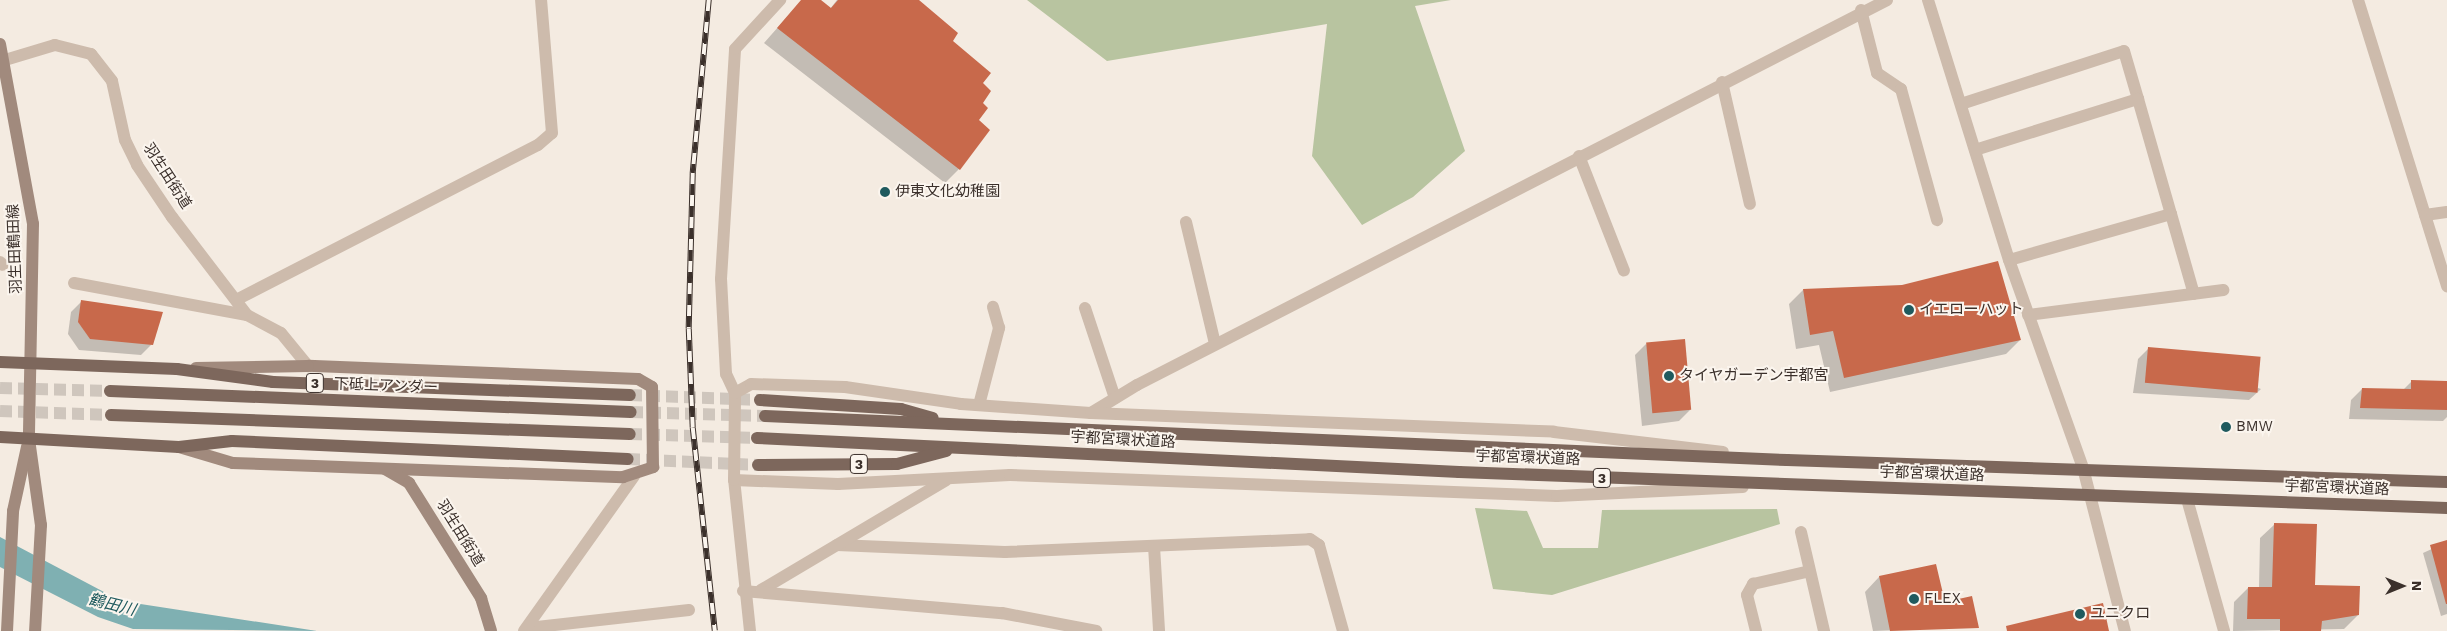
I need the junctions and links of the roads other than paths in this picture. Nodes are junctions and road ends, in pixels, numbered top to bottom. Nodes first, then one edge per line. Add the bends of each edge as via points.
1 (541, 0) edge
2 (780, 0) edge
3 (1887, 0) edge
4 (1928, 0) edge
5 (2358, 0) edge
6 (1861, 10) junction
7 (0, 44) edge
8 (3, 61) edge
9 (1722, 82) junction
10 (2138, 99) junction
11 (1961, 104) junction
12 (1975, 150) junction
13 (1578, 156) junction
14 (1750, 204) dead end
15 (2447, 212) edge
16 (2170, 214) junction
17 (2425, 215) junction
18 (1937, 220) dead end
19 (1186, 222) dead end
20 (2009, 260) junction
21 (1624, 272) dead end
22 (74, 283) dead end
23 (2447, 286) edge
24 (2223, 290) dead end
25 (2194, 294) junction
26 (236, 300) junction
27 (993, 308) dead end
28 (1085, 308) dead end
29 (247, 315) junction
30 (2028, 315) junction
31 (1215, 344) junction
32 (0, 362) edge
33 (32, 363) junction
34 (308, 366) junction
35 (176, 369) junction
36 (110, 391) tunnel mouth
37 (735, 393) junction
38 (630, 395) tunnel mouth
39 (1115, 398) junction
40 (760, 400) tunnel mouth
41 (979, 405) junction
42 (631, 412) tunnel mouth
43 (1091, 413) junction
44 (111, 415) tunnel mouth
45 (765, 416) tunnel mouth
46 (957, 424) junction
47 (630, 434) tunnel mouth
48 (0, 437) edge
49 (757, 438) tunnel mouth
50 (29, 439) junction
51 (179, 447) junction
52 (958, 448) junction
53 (628, 459) tunnel mouth
54 (1787, 460) junction
55 (758, 465) tunnel mouth
56 (382, 468) junction
57 (2083, 468) junction
58 (634, 476) junction
59 (948, 479) junction
60 (734, 480) junction
61 (2447, 482) edge
62 (1788, 485) junction
63 (2089, 497) junction
64 (2187, 499) junction
65 (2447, 508) edge
66 (1801, 532) dead end
67 (837, 545) junction
68 (1154, 546) junction
69 (1810, 571) junction
70 (761, 590) junction
71 (743, 592) junction
72 (688, 610) dead end
73 (526, 630) edge
74 (7, 631) edge
75 (35, 631) edge
76 (491, 631) edge
77 (750, 631) edge
78 (1096, 631) edge
79 (1159, 631) edge
80 (1343, 631) edge
81 (1756, 631) edge
82 (1824, 631) edge
83 (2125, 631) edge
84 (2224, 631) edge

1 - 26 street via 552,134 538,145
2 - 37 street via 735,49 721,279 726,374
3 - 6 street
4 - 11 street
5 - 17 street
6 - 9 street
6 - 18 street via 1877,73 1901,89
7 - 8 main road, 羽生田鶴田線
8 - 26 street, 羽生田街道 via 56,45 90,54 112,81 125,140 138,165
8 - 33 main road, 羽生田鶴田線 via 33,224
9 - 13 street
9 - 14 street
10 - 11 street via 2124,51
10 - 12 street
10 - 16 street
11 - 12 street
12 - 20 street
13 - 21 street
13 - 31 street
15 - 17 street
16 - 20 street
16 - 25 street
17 - 23 street
19 - 31 street
20 - 30 street
22 - 29 street
24 - 25 street
25 - 30 street
26 - 29 street, 羽生田街道
27 - 41 street via 999,328
28 - 39 street
29 - 34 street, 羽生田街道 via 281,333
30 - 57 street
31 - 39 street
32 - 33 main road, 3
33 - 35 main road, 3
33 - 50 main road, 羽生田鶴田線
34 - 35 main road
34 - 58 main road via 638,379 652,387 653,466
35 - 38 main road, 3 via 273,382
36 - 42 main road, 下砥上アンダー / 3
37 - 41 street via 751,384 845,387
37 - 60 street
39 - 43 street
40 - 46 main road, 3 via 901,409
41 - 43 street
43 - 54 street via 1554,432
44 - 47 main road
45 - 46 main road, 宇都宮環状道路 / 3
46 - 54 main road, 宇都宮環状道路 / 3
48 - 50 main road
49 - 52 main road, 宇都宮環状道路 / 3
50 - 51 main road
50 - 74 main road via 13,511
50 - 75 main road via 41,525
51 - 53 main road via 232,441
51 - 56 main road via 233,462
52 - 55 main road, 3 via 897,464
52 - 62 main road, 宇都宮環状道路 / 3
54 - 57 main road, 宇都宮環状道路 / 3
56 - 58 main road
56 - 76 main road, 羽生田街道 via 409,483 482,598
57 - 61 main road, 宇都宮環状道路 / 3
57 - 63 street
58 - 73 street
59 - 60 street via 838,484
59 - 62 street via 1010,475 1557,496
59 - 67 street
60 - 71 street
62 - 63 main road, 宇都宮環状道路 / 3
63 - 64 main road, 宇都宮環状道路 / 3
63 - 83 street
64 - 65 main road, 宇都宮環状道路 / 3
64 - 84 street
66 - 69 street
67 - 68 street via 1005,552
67 - 70 street
68 - 79 street
68 - 80 street via 1310,539 1319,545
69 - 81 street via 1753,584 1747,595
69 - 82 street
70 - 71 street
70 - 78 street via 1040,617
71 - 77 street
72 - 73 street

